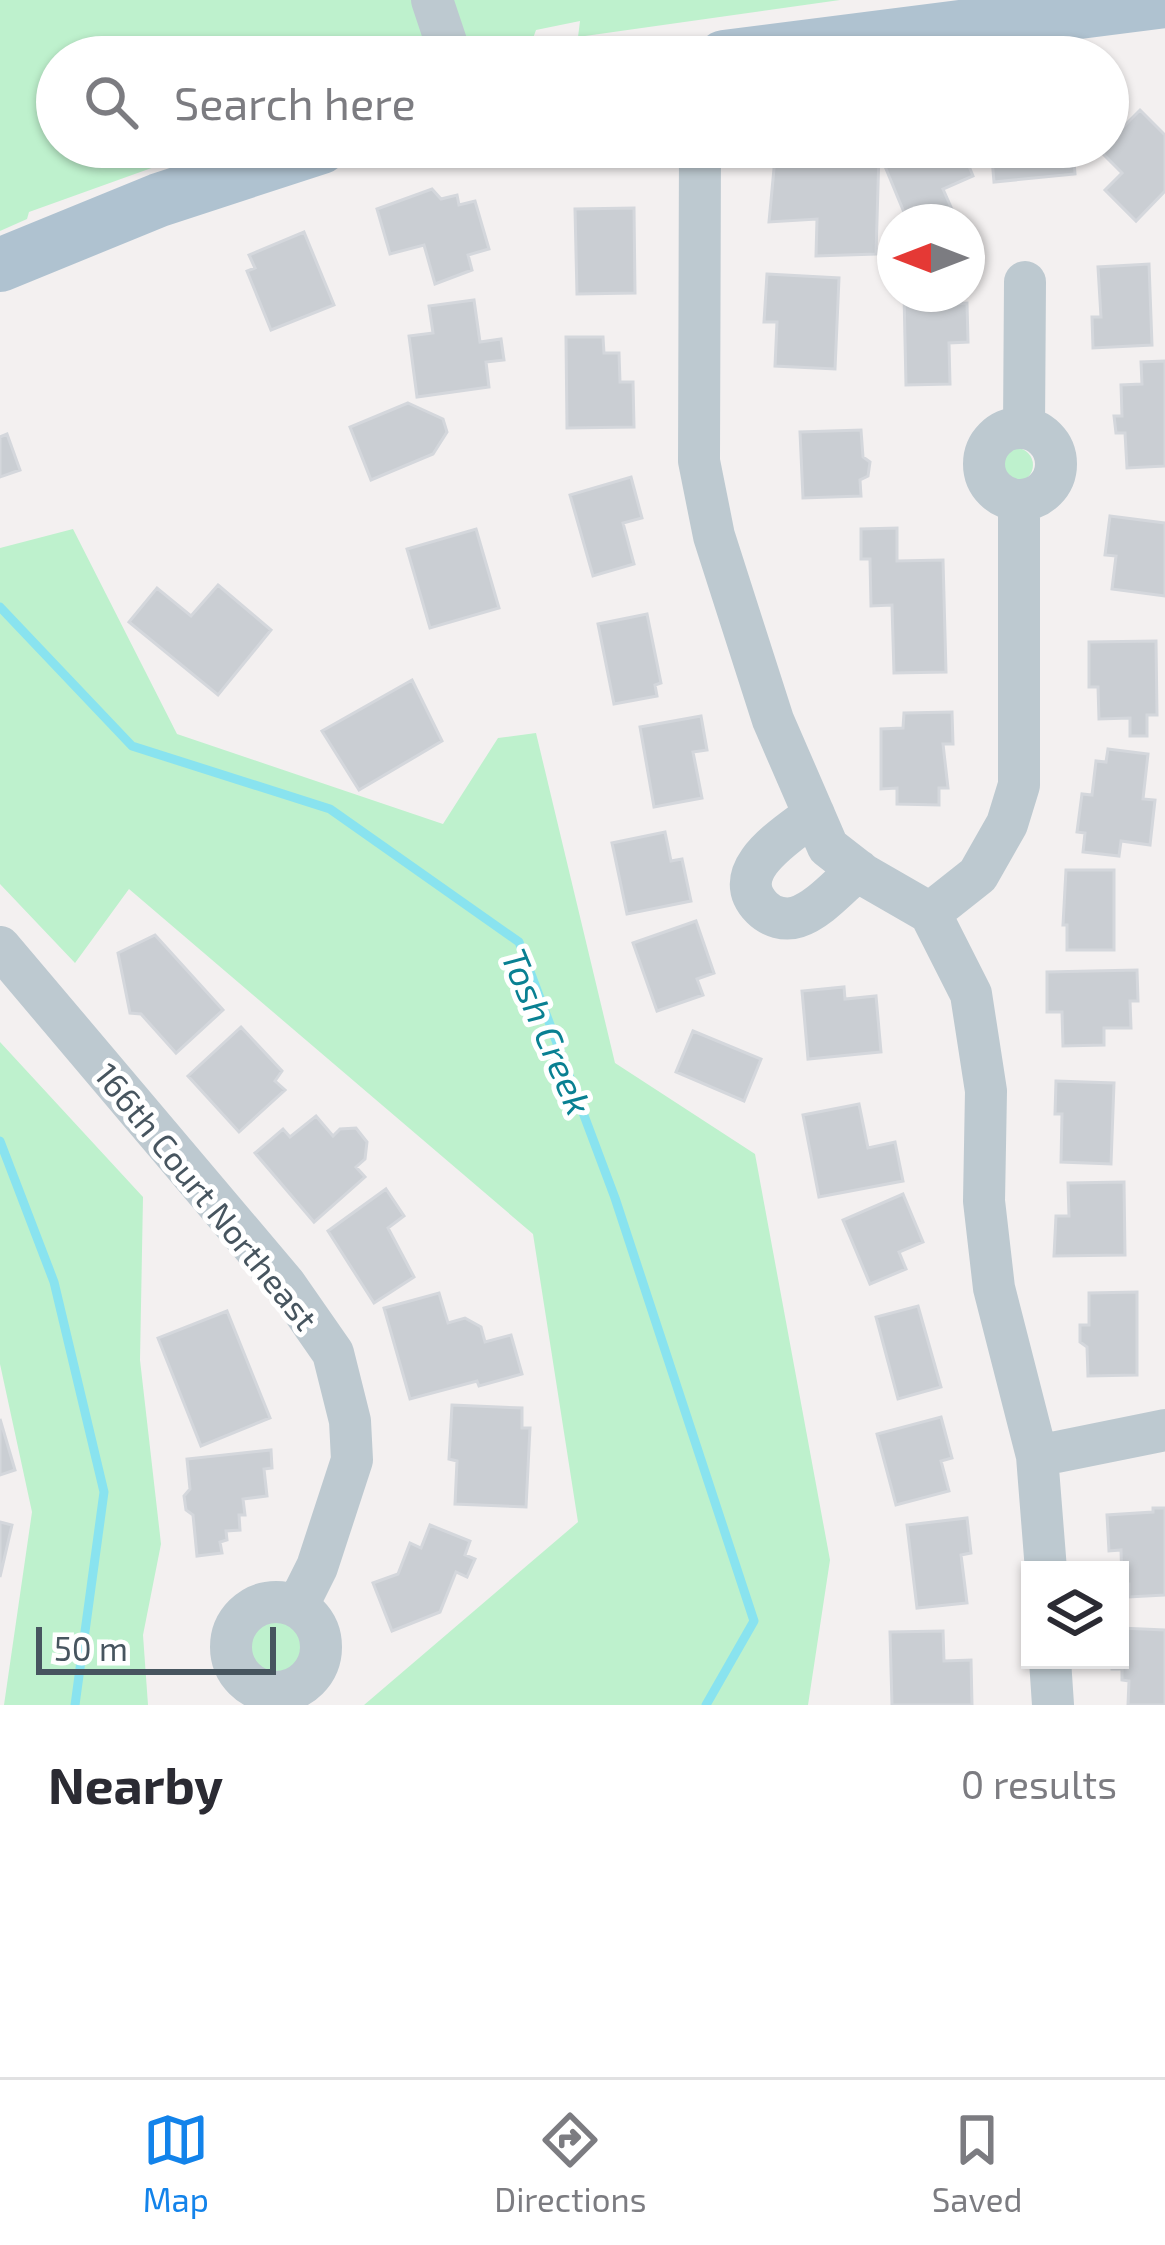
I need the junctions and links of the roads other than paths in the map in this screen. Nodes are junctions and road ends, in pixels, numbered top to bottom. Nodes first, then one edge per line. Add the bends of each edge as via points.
1 (432, 0) edge
2 (1165, 1) edge
3 (444, 36) edge
4 (889, 36) edge
5 (229, 168) edge
6 (700, 168) edge
7 (0, 265) edge
8 (1025, 282) dead end
9 (814, 814) junction
10 (858, 870) junction
11 (930, 913) junction
12 (0, 947) edge
13 (1165, 1430) edge
14 (1037, 1456) junction
15 (1045, 1561) edge
16 (297, 1607) dead end
17 (1051, 1669) edge
18 (1053, 1705) edge

1 - 3 street
2 - 4 main road
5 - 7 main road
6 - 9 street via 699,461 773,720
8 - 11 street via 1024,428 1052,448 1055,471 1045,490 1019,500 1019,784 978,875
9 - 10 street via 828,847
9 - 10 street via 757,862 751,885 760,907 778,918 799,917
10 - 11 street
11 - 14 street via 971,994 986,1090 984,1201 994,1288
12 - 16 street, 166th Court Northeast via 285,1284 333,1353 352,1460
13 - 14 street
14 - 15 street
17 - 18 street

